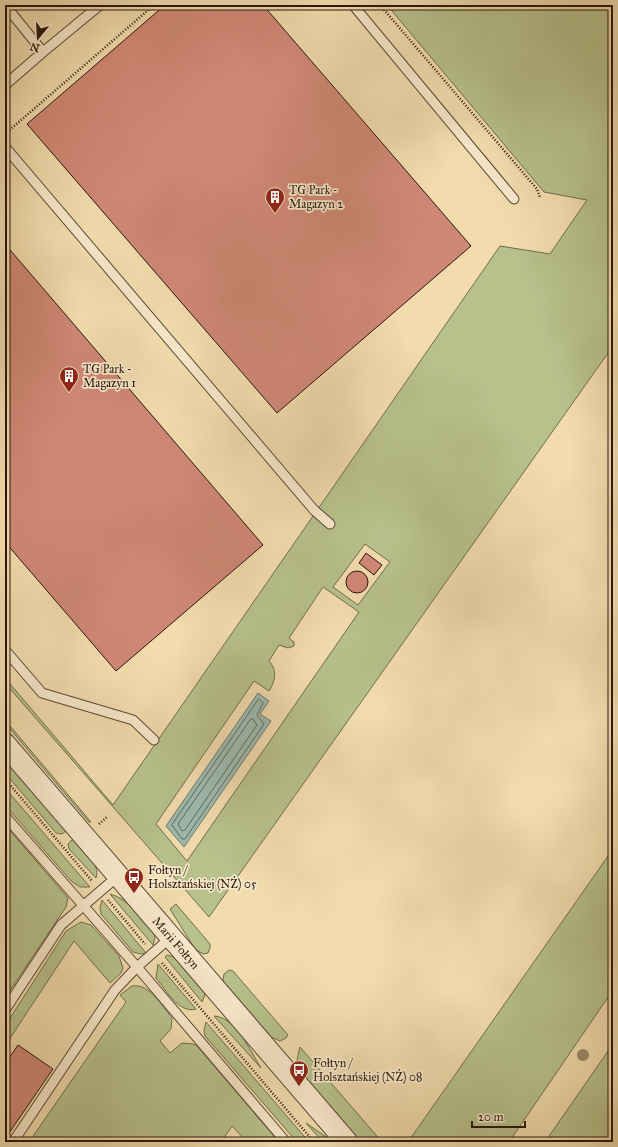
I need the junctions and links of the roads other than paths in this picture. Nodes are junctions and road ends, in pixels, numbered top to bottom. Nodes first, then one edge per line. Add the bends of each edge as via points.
1 (5, 5) edge
2 (100, 5) edge
3 (353, 5) edge
4 (43, 52) junction
5 (5, 86) edge
6 (5, 147) edge
7 (514, 199) dead end
8 (330, 524) dead end
9 (5, 650) edge
10 (154, 740) dead end
11 (5, 744) edge
12 (5, 816) edge
13 (118, 876) junction
14 (83, 904) junction
15 (171, 937) junction
16 (137, 967) junction
17 (5, 1010) edge
18 (13, 1142) edge
19 (286, 1142) edge
20 (347, 1142) edge

1 - 4 lane
2 - 4 lane
3 - 7 lane
4 - 5 lane
6 - 8 lane via 314,510
9 - 10 lane via 42,693 133,720
11 - 13 street, Marii Fołtyn
12 - 14 lane
13 - 14 lane
13 - 15 street, Marii Fołtyn
14 - 16 lane
14 - 17 lane via 61,925
15 - 16 lane
15 - 20 street, Marii Fołtyn
16 - 18 lane via 115,990
16 - 19 lane

